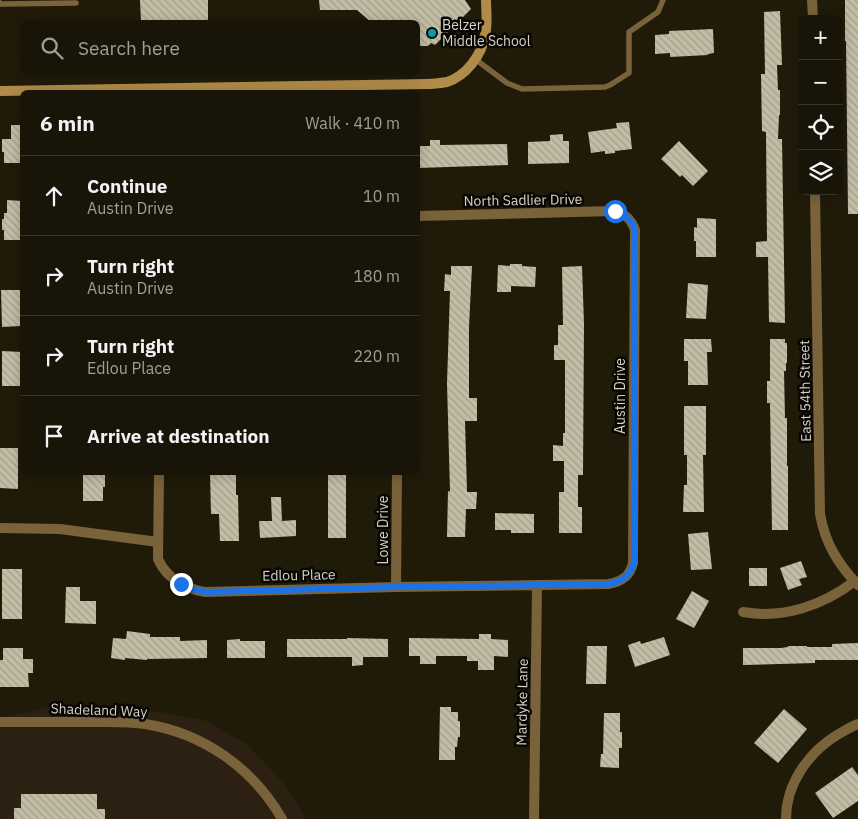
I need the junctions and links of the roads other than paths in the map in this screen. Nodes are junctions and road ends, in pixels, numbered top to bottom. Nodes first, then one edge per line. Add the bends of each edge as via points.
1 (486, 0) edge
2 (663, 0) edge
3 (812, 0) edge
4 (0, 3) edge
5 (76, 3) dead end
6 (813, 15) edge
7 (475, 59) junction
8 (61, 90) edge
9 (0, 91) edge
10 (20, 91) edge
11 (815, 195) edge
12 (420, 216) edge
13 (628, 217) joint
14 (159, 475) edge
15 (397, 475) edge
16 (0, 528) edge
17 (158, 542) junction
18 (627, 576) joint
19 (856, 583) edge
20 (537, 585) junction
21 (396, 587) junction
22 (742, 612) dead end
23 (0, 722) edge
24 (858, 724) edge
25 (282, 819) edge
26 (534, 819) edge
27 (786, 819) edge

1 - 7 street via 486,35
2 - 7 lane via 658,12 629,32 629,72 605,87 522,89 507,83
3 - 6 street
4 - 5 lane
7 - 8 street via 464,72 448,81 427,84
9 - 10 street
11 - 19 street, East 54th Street via 820,514 829,545 838,562
12 - 13 street, North Sadlier Drive via 613,211
13 - 18 street, Austin Drive via 634,227 635,240 634,563
14 - 17 street, Edlou Place
15 - 21 street, Lowe Drive
16 - 17 street via 60,529
17 - 21 street, Edlou Place via 158,559 169,575 184,586 202,591
18 - 20 street, Edlou Place via 608,584
19 - 22 street via 828,599 798,610 774,614
20 - 21 street, Edlou Place
20 - 26 street, Mardyke Lane
23 - 25 street, Shadeland Way via 132,722 181,733 204,742 244,771 269,798
24 - 27 street via 832,738 809,759 788,797

